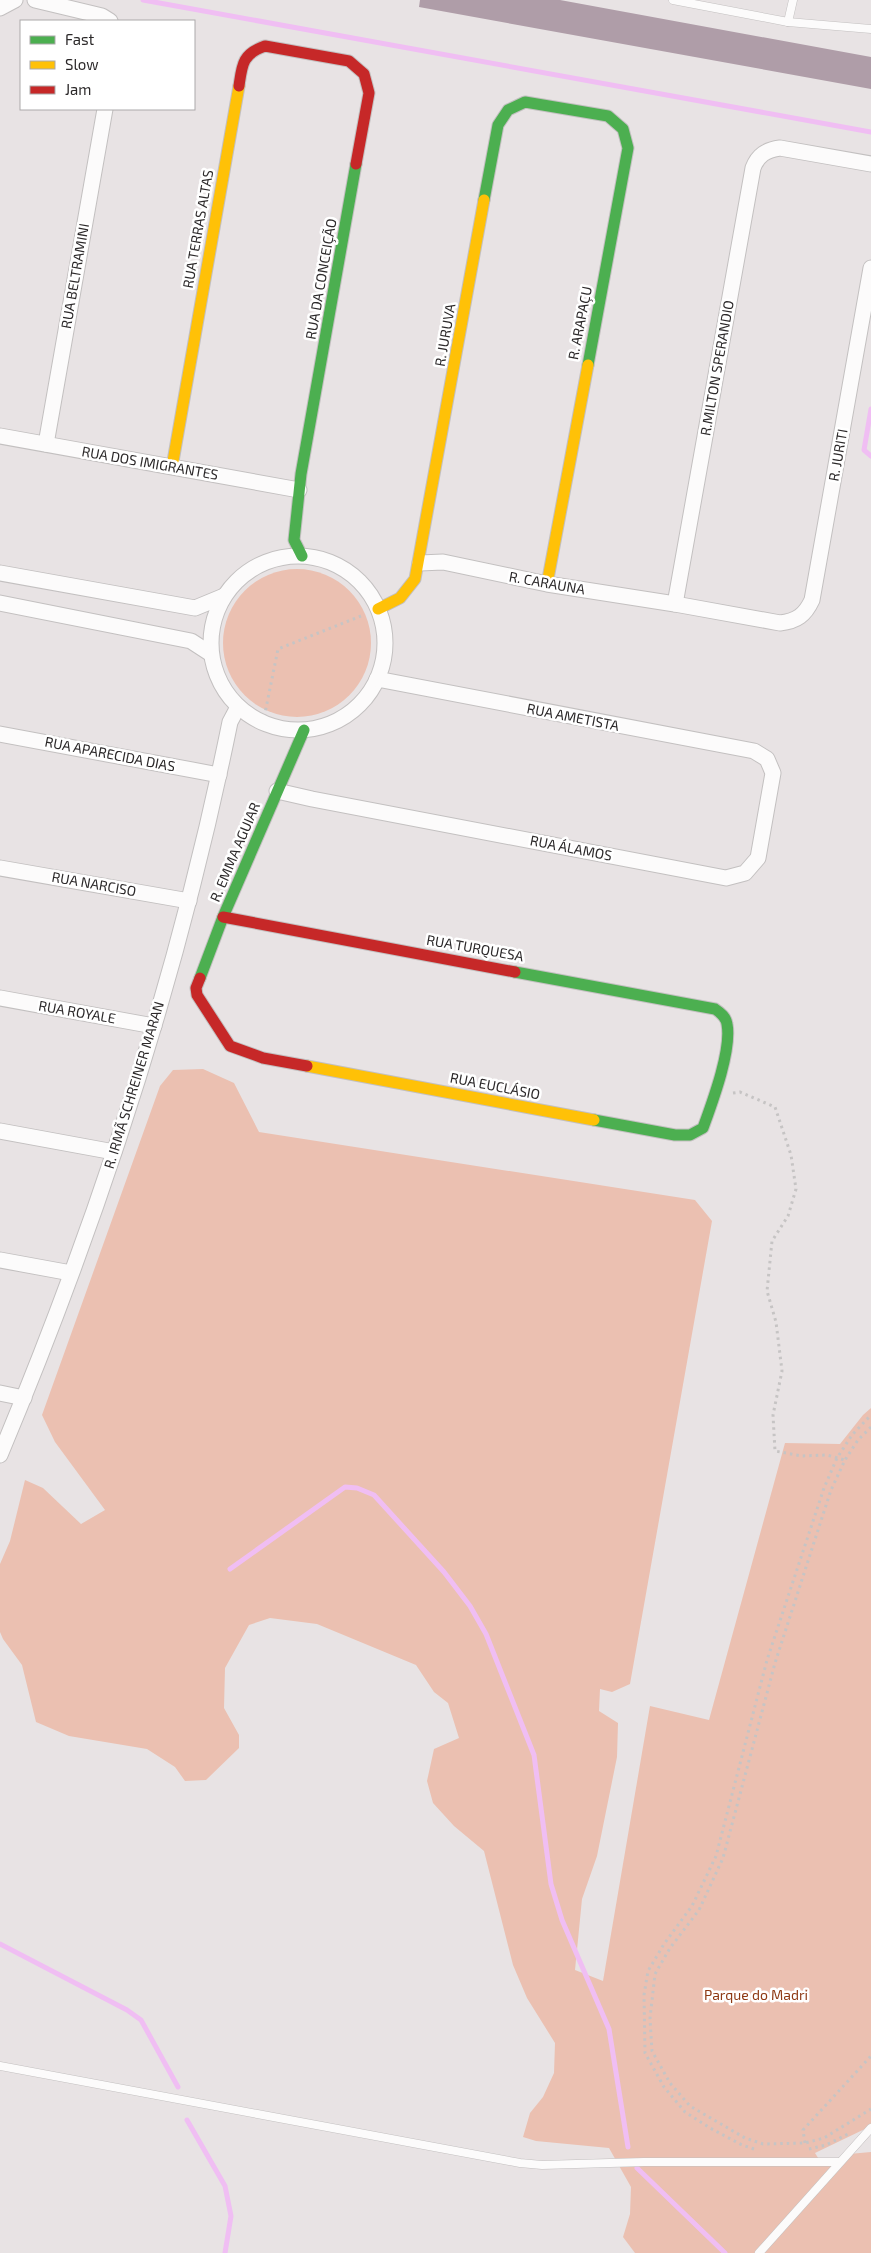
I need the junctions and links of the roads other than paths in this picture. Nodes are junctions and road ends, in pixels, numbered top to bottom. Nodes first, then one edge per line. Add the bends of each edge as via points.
1 (15, 0) edge
2 (34, 0) edge
3 (673, 0) edge
4 (792, 0) edge
5 (684, 1) edge
6 (0, 8) edge
7 (108, 20) edge
8 (788, 22) junction
9 (871, 29) edge
10 (303, 52) joint
11 (566, 109) joint
12 (105, 110) edge
13 (871, 164) edge
14 (871, 268) edge
15 (0, 436) edge
16 (46, 444) junction
17 (172, 467) junction
18 (299, 490) junction
19 (302, 556) junction
20 (420, 563) junction
21 (0, 573) edge
22 (547, 584) junction
23 (224, 596) junction
24 (0, 603) edge
25 (675, 604) junction
26 (378, 609) junction
27 (780, 623) joint
28 (211, 654) junction
29 (377, 679) junction
30 (238, 707) junction
31 (304, 730) junction
32 (0, 734) edge
33 (766, 760) joint
34 (219, 775) junction
35 (278, 791) junction
36 (0, 868) edge
37 (189, 901) junction
38 (223, 917) junction
39 (196, 988) joint
40 (0, 998) edge
41 (721, 1013) joint
42 (154, 1026) junction
43 (0, 1131) edge
44 (114, 1152) junction
45 (0, 1260) edge
46 (71, 1273) junction
47 (0, 1393) edge
48 (24, 1398) junction
49 (0, 1455) edge
50 (0, 2066) edge
51 (871, 2128) edge
52 (839, 2162) junction
53 (759, 2253) edge

1 - 6 street
2 - 7 street
3 - 5 lane
4 - 8 lane
5 - 8 lane
8 - 9 lane
10 - 17 street, RUA TERRAS ALTAS via 265,46 256,48 243,62
10 - 18 street, RUA DA CONCEIÇÃO via 349,60 364,74 369,93
11 - 20 street, R. JURUVA via 525,102 508,110 498,125
11 - 22 street, R. ARAPAÇU via 616,120 623,128 628,148
12 - 16 street, RUA BELTRAMINI
13 - 25 street, R.MILTON SPERANDIO via 780,148 771,149 756,160
14 - 27 street, R. JURITI via 812,600 800,617
15 - 16 street, RUA DOS IMIGRANTES
16 - 17 street, RUA DOS IMIGRANTES
17 - 18 street, RUA DOS IMIGRANTES
18 - 19 street, RUA DA CONCEIÇÃO via 294,540
19 - 23 street via 258,565
19 - 26 street via 334,563 348,572 365,588
20 - 22 street, R. CARAUNA via 443,562
20 - 26 street, R. JURUVA via 406,593 394,604
21 - 23 street via 195,608
22 - 25 street, R. CARAUNA
23 - 28 street via 212,624
24 - 28 street via 191,641
25 - 27 street, R. CARAUNA
26 - 29 street via 384,630 384,652
28 - 30 street via 220,683
29 - 31 street via 360,704 348,714 322,727
29 - 33 street, RUA AMETISTA via 754,751
30 - 31 street via 263,724
30 - 34 street, R. IRMÃ SCHREINER MARAN via 230,722
31 - 35 street, R. EMMA AGUIAR
32 - 34 street, RUA APARECIDA DIAS
33 - 35 street, RUA ÁLAMOS via 773,773 758,858 745,873 726,878
34 - 37 street, R. IRMÃ SCHREINER MARAN
35 - 38 street, R. EMMA AGUIAR
36 - 37 street, RUA NARCISO
37 - 42 street, R. IRMÃ SCHREINER MARAN
38 - 39 street, R. EMMA AGUIAR
38 - 41 street, RUA TURQUESA via 708,1006
39 - 41 street, RUA EUCLÁSIO via 196,995 230,1046 263,1058 675,1135 690,1135 703,1128 715,1095 727,1033
40 - 42 street, RUA ROYALE
42 - 44 street, R. IRMÃ SCHREINER MARAN
43 - 44 street
44 - 46 street, R. IRMÃ SCHREINER MARAN
45 - 46 street
46 - 48 street, R. IRMÃ SCHREINER MARAN
47 - 48 street
48 - 49 street, R. IRMÃ SCHREINER MARAN
50 - 52 lane via 511,2162 542,2165
51 - 52 lane
52 - 53 lane

